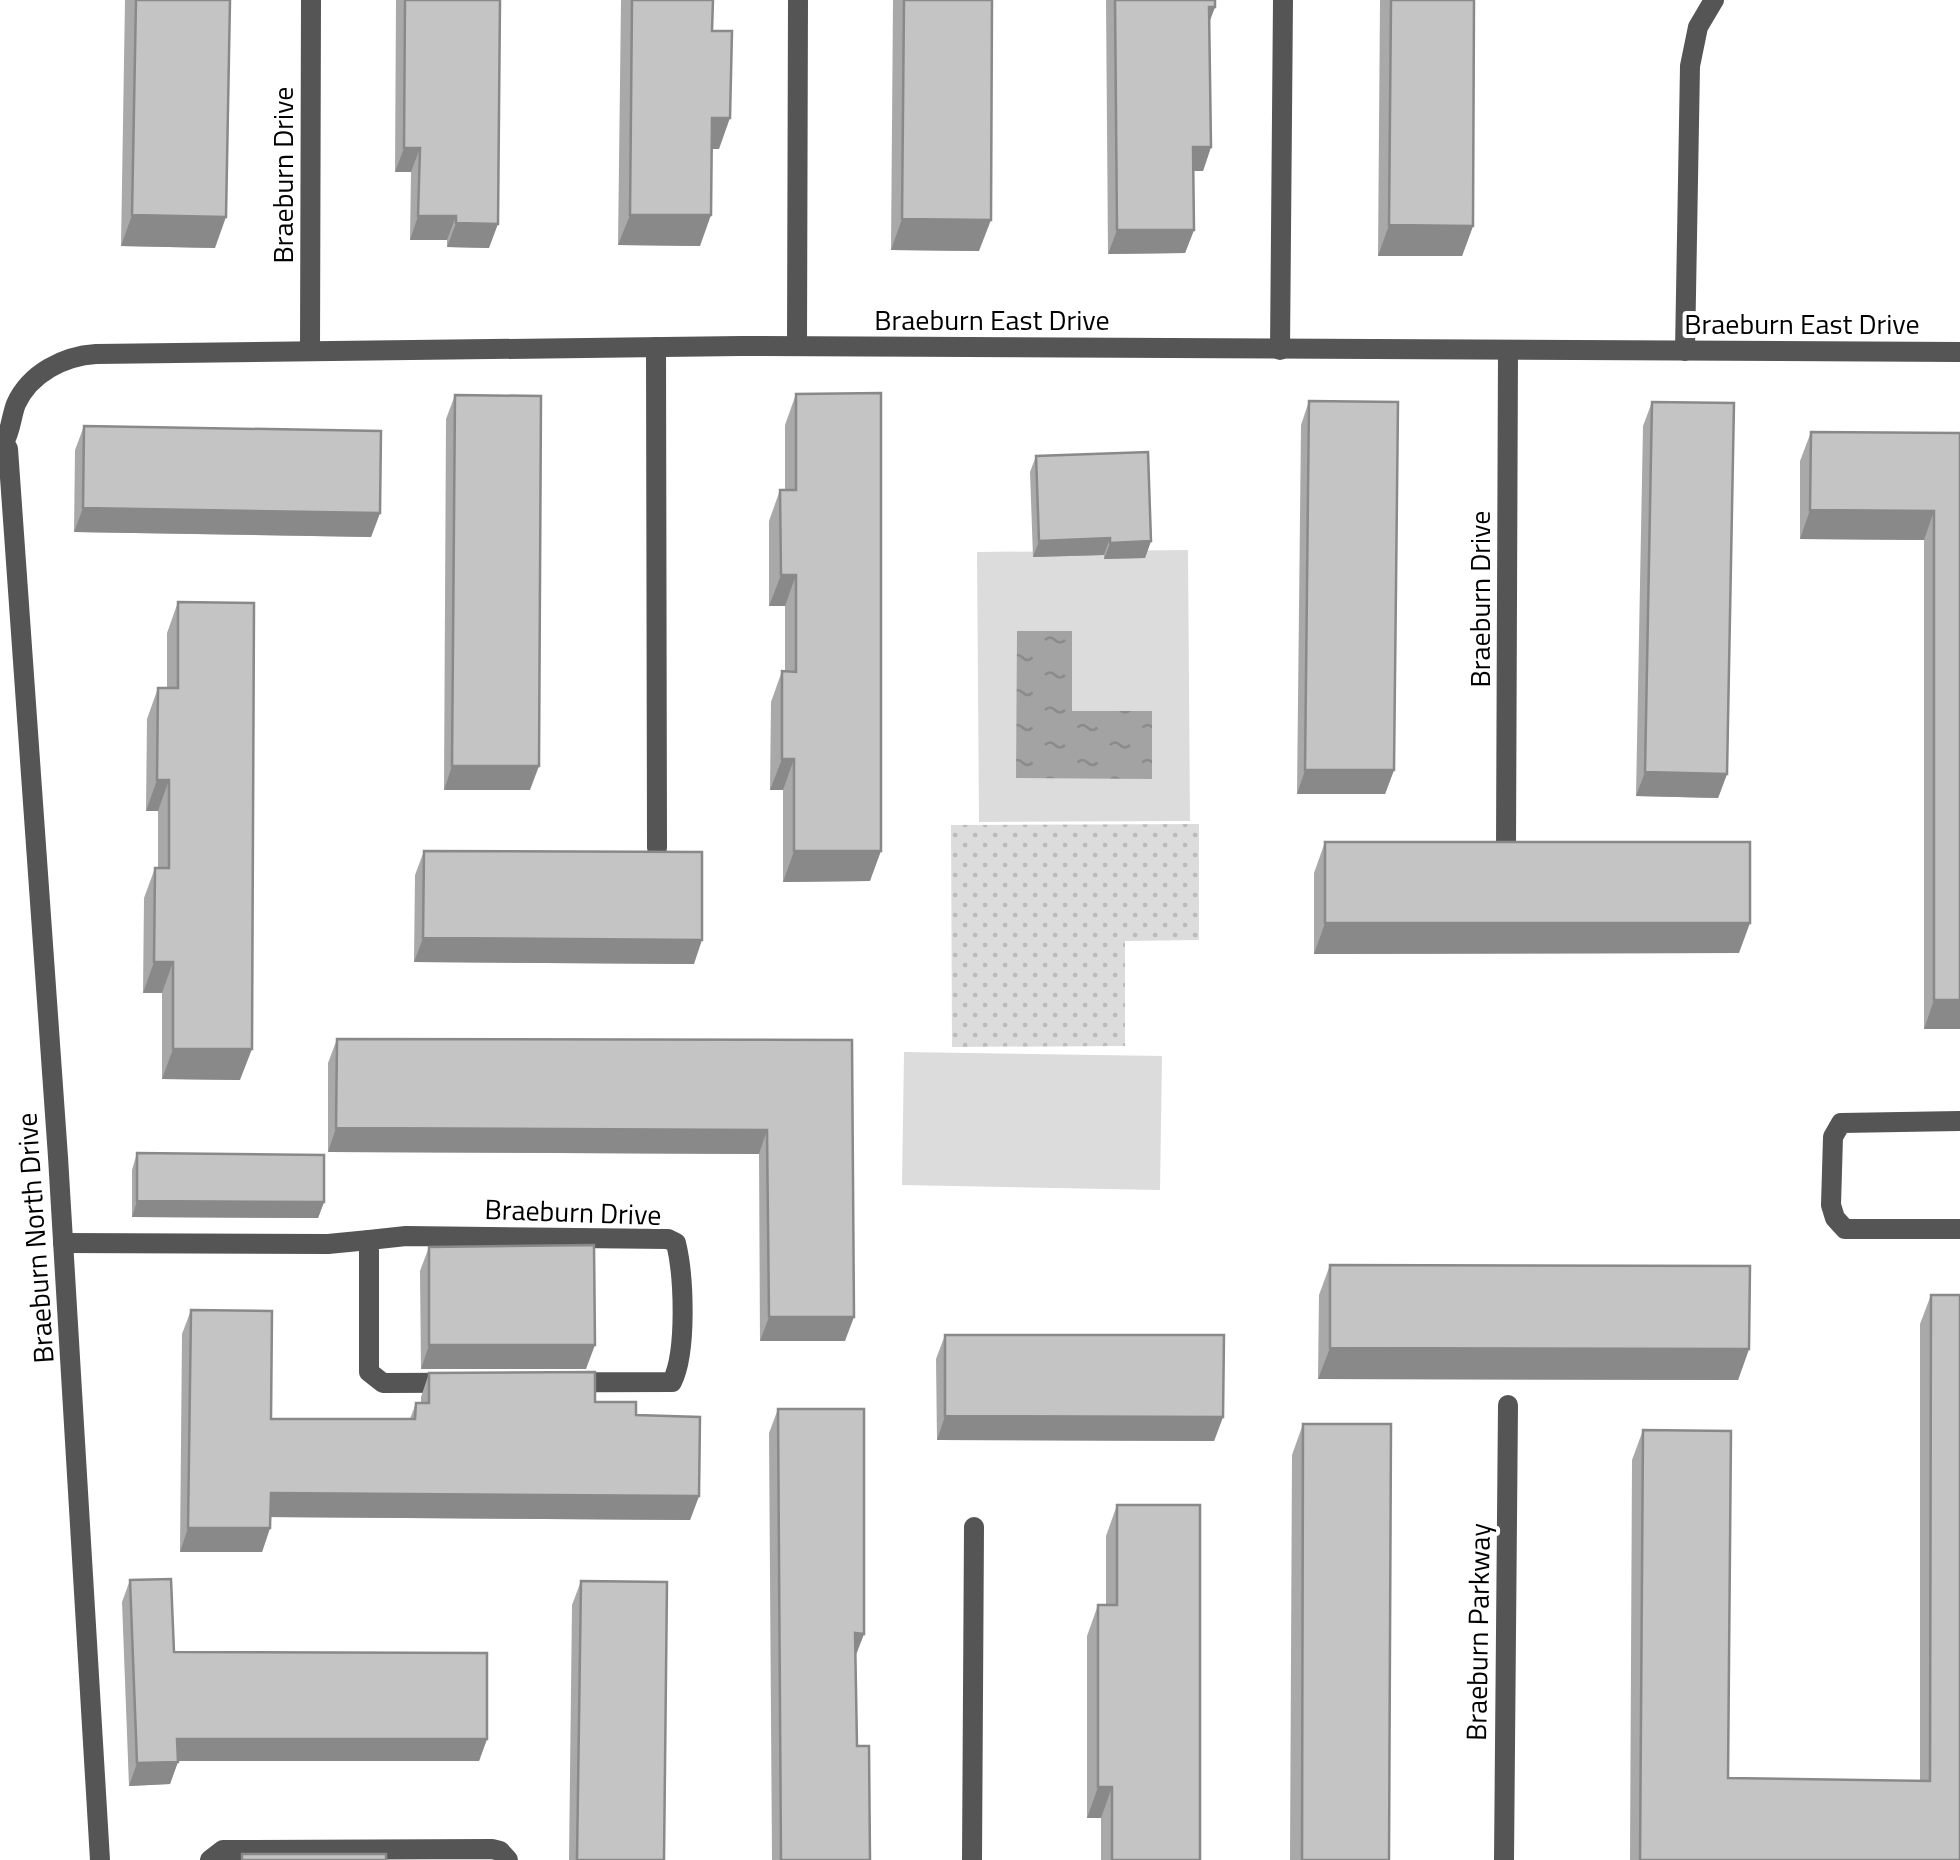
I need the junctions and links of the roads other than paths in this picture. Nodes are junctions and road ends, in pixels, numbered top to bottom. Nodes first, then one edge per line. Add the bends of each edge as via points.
1 (311, 0) edge
2 (798, 0) edge
3 (1282, 0) edge
4 (1714, 0) edge
5 (797, 346) junction
6 (656, 347) junction
7 (1280, 350) junction
8 (310, 351) junction
9 (1508, 351) junction
10 (1685, 351) junction
11 (1960, 352) edge
12 (32, 383) joint
13 (657, 848) edge
14 (1506, 848) edge
15 (1960, 1121) edge
16 (1960, 1229) edge
17 (370, 1240) junction
18 (63, 1243) junction
19 (1508, 1406) dead end
20 (974, 1527) dead end
21 (100, 1860) edge
22 (210, 1860) edge
23 (508, 1860) edge
24 (972, 1860) edge
25 (1504, 1860) edge

1 - 8 street, Braeburn Drive
2 - 5 street
3 - 7 street
4 - 10 street via 1698,27 1690,66
5 - 6 street, Braeburn East Drive
5 - 7 street, Braeburn East Drive
6 - 8 street, Braeburn East Drive
6 - 13 street
7 - 9 street, Braeburn East Drive
8 - 12 street, Braeburn East Drive via 77,355
9 - 10 street, Braeburn East Drive
9 - 14 street, Braeburn Drive
10 - 11 street, Braeburn East Drive
12 - 18 street, Braeburn North Drive via 16,404 4,442
15 - 16 street via 1841,1123 1833,1137 1831,1204 1845,1229
17 - 17 street, Braeburn Drive via 668,1238 679,1254 679,1367 672,1382 660,1384 383,1383 369,1372
17 - 18 street, Braeburn Drive
18 - 21 street, Braeburn North Drive
19 - 25 street, Braeburn Parkway
20 - 24 street
22 - 23 street via 223,1850 473,1849 500,1851

